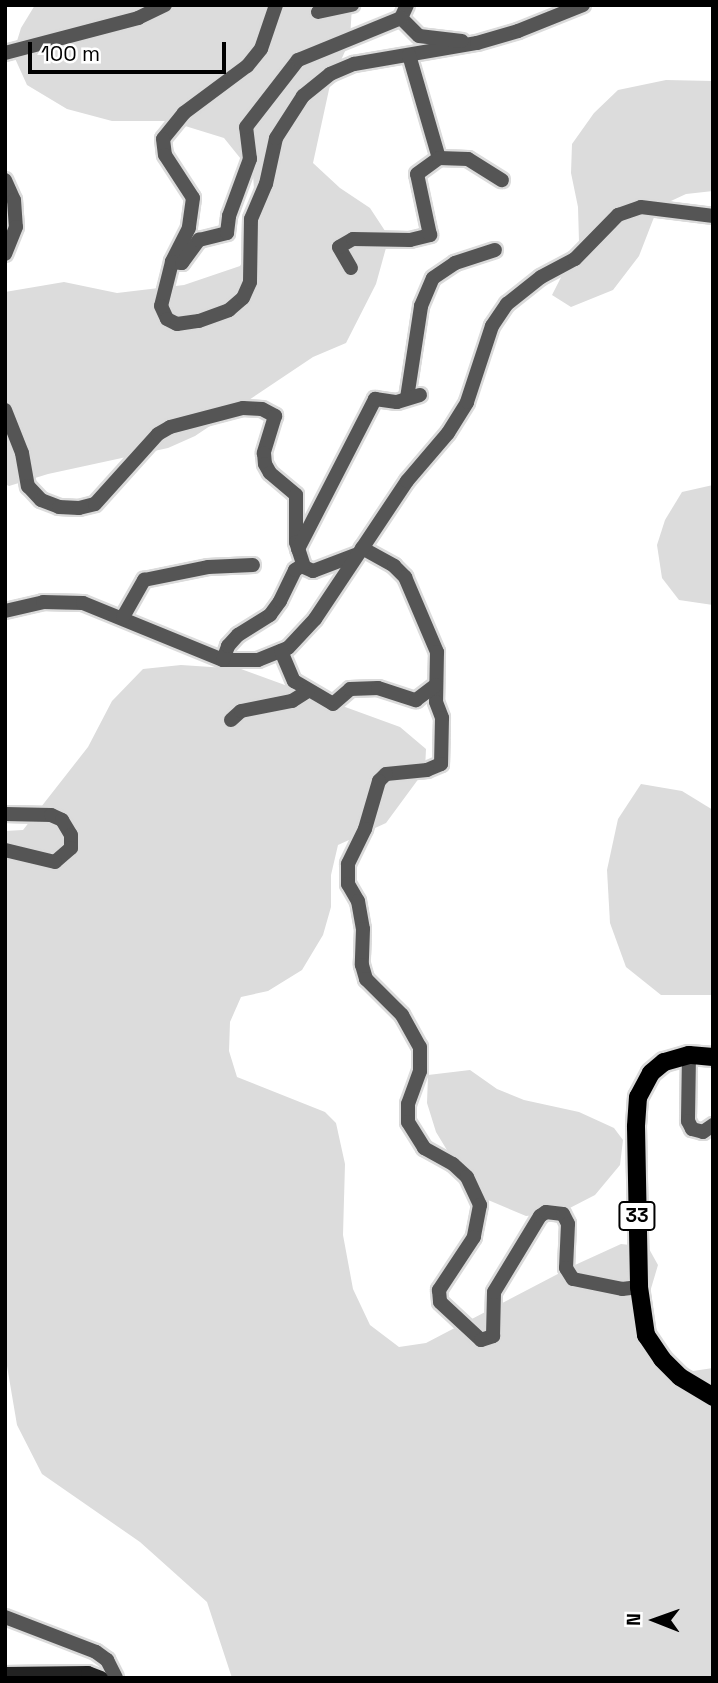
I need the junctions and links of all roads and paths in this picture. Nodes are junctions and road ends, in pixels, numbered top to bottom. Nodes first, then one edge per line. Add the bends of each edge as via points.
1 (165, 5) edge
2 (276, 5) edge
3 (352, 5) edge
4 (583, 5) edge
5 (318, 12) dead end
6 (404, 12) edge
7 (477, 43) junction
8 (5, 53) edge
9 (409, 55) junction
10 (439, 158) junction
11 (5, 180) edge
12 (502, 180) dead end
13 (713, 216) edge
14 (495, 250) dead end
15 (5, 254) edge
16 (172, 262) junction
17 (351, 268) dead end
18 (5, 410) edge
19 (298, 549) junction
20 (359, 551) junction
21 (253, 565) dead end
22 (303, 565) junction
23 (5, 611) edge
24 (122, 617) junction
25 (281, 651) junction
26 (223, 660) junction
27 (436, 685) junction
28 (308, 691) junction
29 (231, 720) dead end
30 (5, 814) edge
31 (5, 850) edge
32 (689, 1055) junction
33 (713, 1057) edge
34 (713, 1125) edge
35 (639, 1287) junction
36 (713, 1397) edge
37 (5, 1617) edge
38 (5, 1674) edge
39 (101, 1678) edge
40 (116, 1678) edge

1 - 8 street via 138,18
2 - 16 street via 261,49 247,66 184,113 163,139 165,155 193,198 189,228
3 - 5 street
4 - 7 street
6 - 7 street via 419,36
6 - 16 street via 298,60 246,127 250,159 227,233 199,240 182,263
7 - 9 street
9 - 10 street
9 - 16 street via 354,64 330,74 294,107 276,138 266,184 251,219 250,282 243,298 229,310 200,321 177,324 167,319 161,306
10 - 12 street via 468,159
10 - 17 street via 416,174 430,235 410,240 353,239 339,247
11 - 15 street via 14,200 16,227
13 - 20 street via 640,207 618,215 575,259 541,277 507,304 488,335 467,402
14 - 19 street via 455,263 433,278 421,306 414,396 397,402 375,399
18 - 19 street via 22,453 28,486 41,500 79,508 95,503 158,434 170,427 243,408 262,409 275,416 265,464 296,495
19 - 22 street
20 - 22 street via 313,571
20 - 25 street via 304,632
20 - 27 street via 394,566 405,577 437,652
21 - 24 street via 208,567 144,580
22 - 26 street via 295,570 270,615 237,635
23 - 24 street via 43,602 83,603
24 - 26 street
25 - 26 street via 258,660
25 - 28 street via 294,681
27 - 28 street via 416,700 378,688 350,689 333,704
27 - 35 street via 442,718 441,764 386,774 379,781 365,830 348,864 348,884 358,901 366,979 402,1015 420,1048 420,1071 408,1104 408,1122 424,1148 467,1177 480,1205 474,1237 439,1290 440,1302 481,1340 494,1336 494,1292 546,1212 563,1214 568,1224 566,1268 573,1279 622,1289
28 - 29 street via 292,701 242,711
30 - 31 street via 51,815 62,820 71,835 71,848 55,863
32 - 33 main road, 33
32 - 34 street via 688,1121 692,1129 703,1132
32 - 35 main road, 33 via 664,1062 651,1073 638,1097
35 - 36 main road, 33 via 646,1335 662,1359 680,1377
37 - 40 street via 96,1652 107,1660
38 - 39 street via 88,1673

